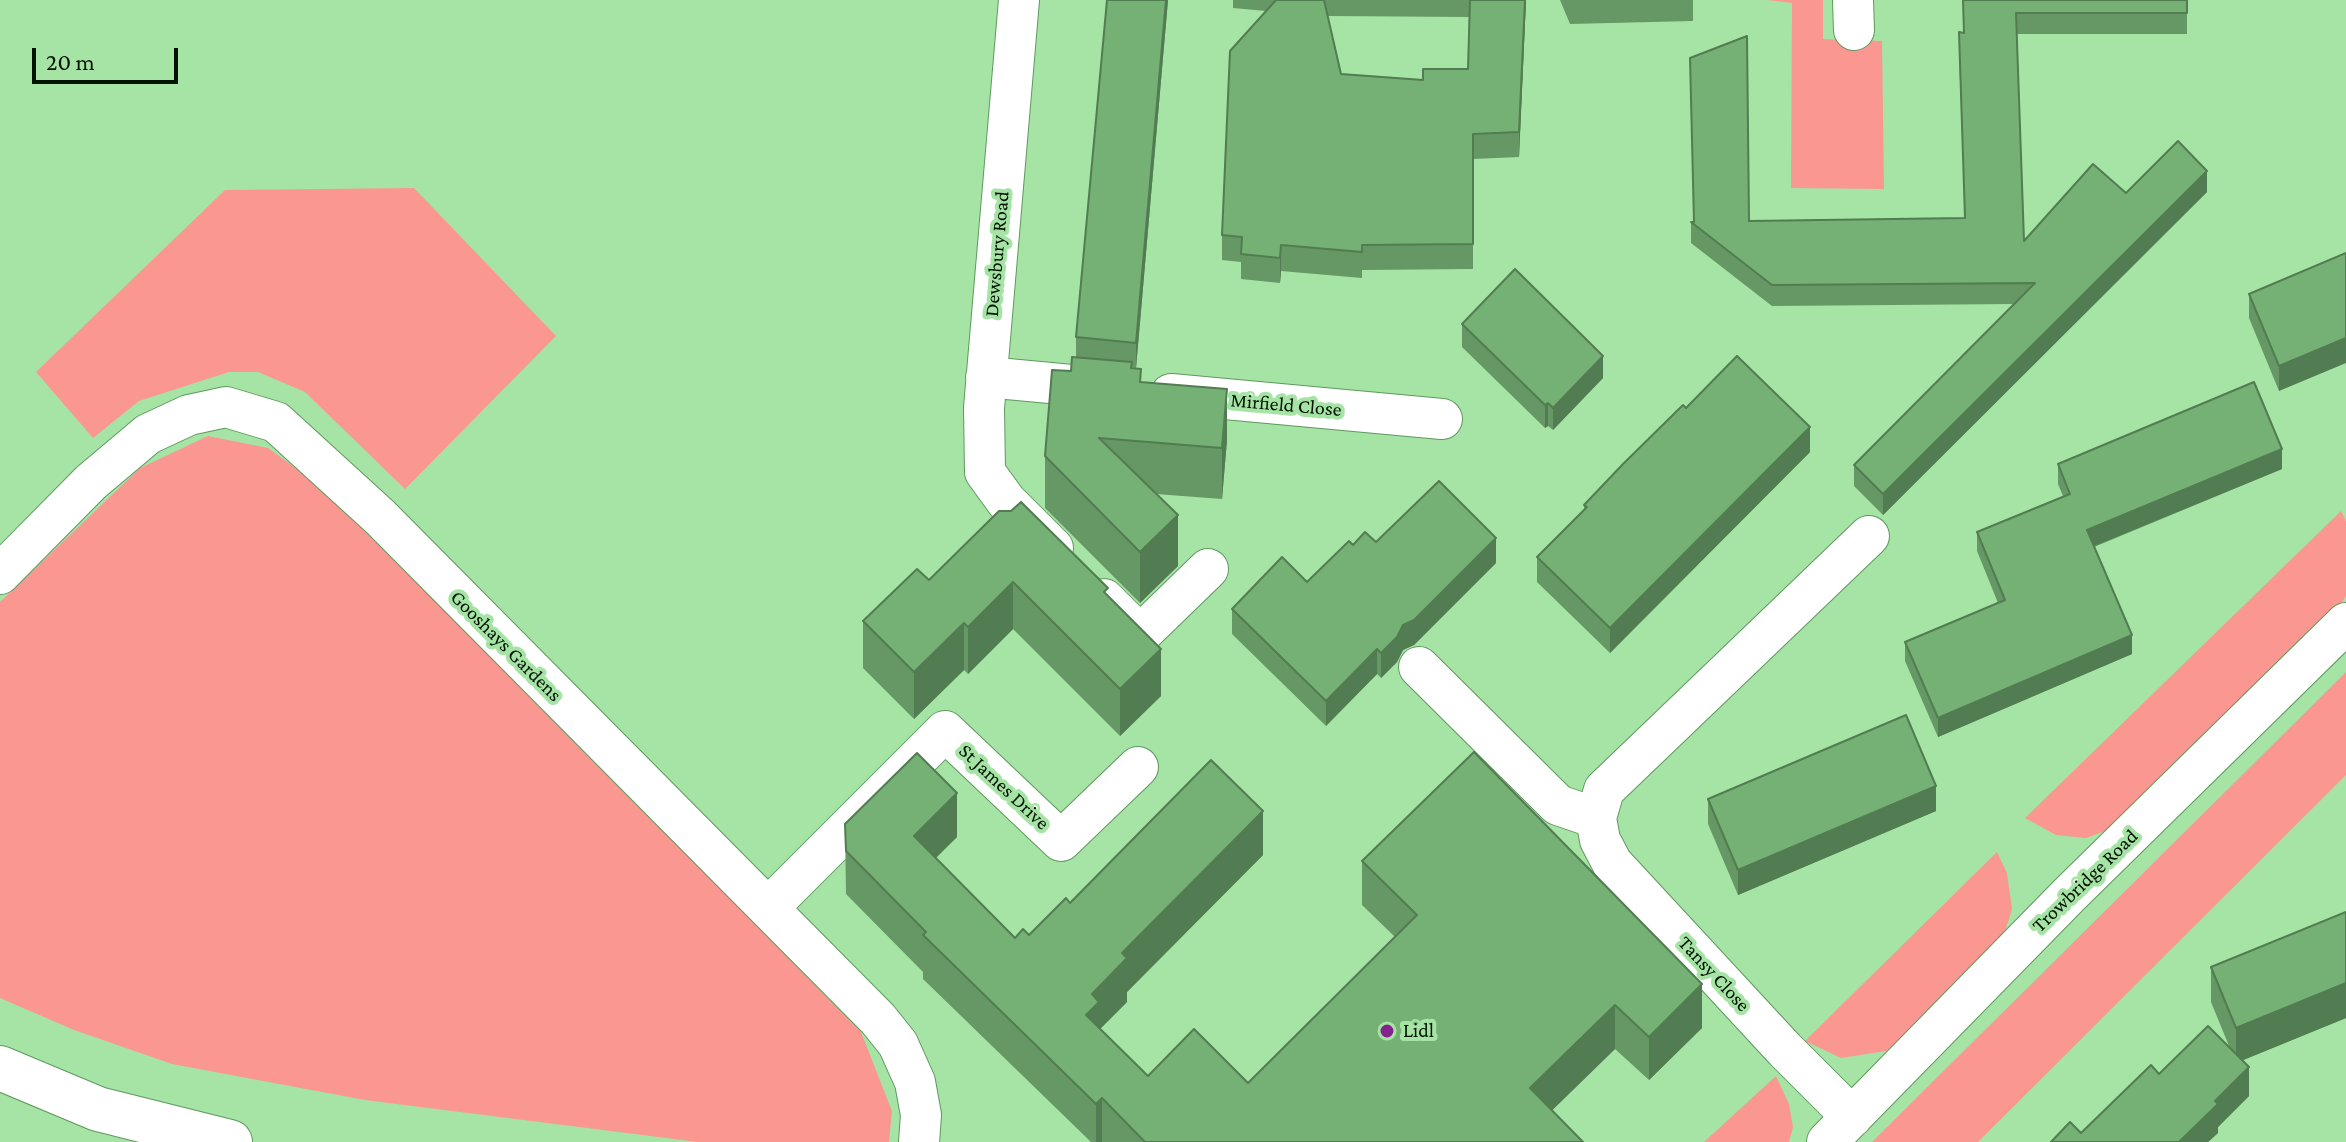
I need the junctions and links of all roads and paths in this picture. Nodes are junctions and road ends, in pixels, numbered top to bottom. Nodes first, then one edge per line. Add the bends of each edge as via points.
1 (1019, 0) edge
2 (986, 377) junction
3 (1442, 419) dead end
4 (1869, 536) dead end
5 (1208, 569) dead end
6 (0, 574) edge
7 (2346, 623) edge
8 (1419, 667) dead end
9 (1138, 767) dead end
10 (1596, 818) junction
11 (769, 907) junction
12 (0, 1068) edge
13 (1840, 1130) edge
14 (230, 1142) edge
15 (919, 1142) edge

1 - 2 street, Dewsbury Road
2 - 3 street, Mirfield Close
2 - 5 street, Dewsbury Road via 985,472 1006,501 1140,635
4 - 10 street via 1604,790
6 - 11 street, Gooshays Gardens via 91,482 148,434 189,415 226,407 276,422 380,517
7 - 13 street, Trowbridge Road
8 - 10 street via 1558,805
9 - 11 street, St James Drive via 1061,841 945,731
10 - 13 street, Tansy Close via 1612,863 1785,1050
11 - 15 street, Gooshays Gardens via 898,1044 915,1082
12 - 14 street via 98,1109

